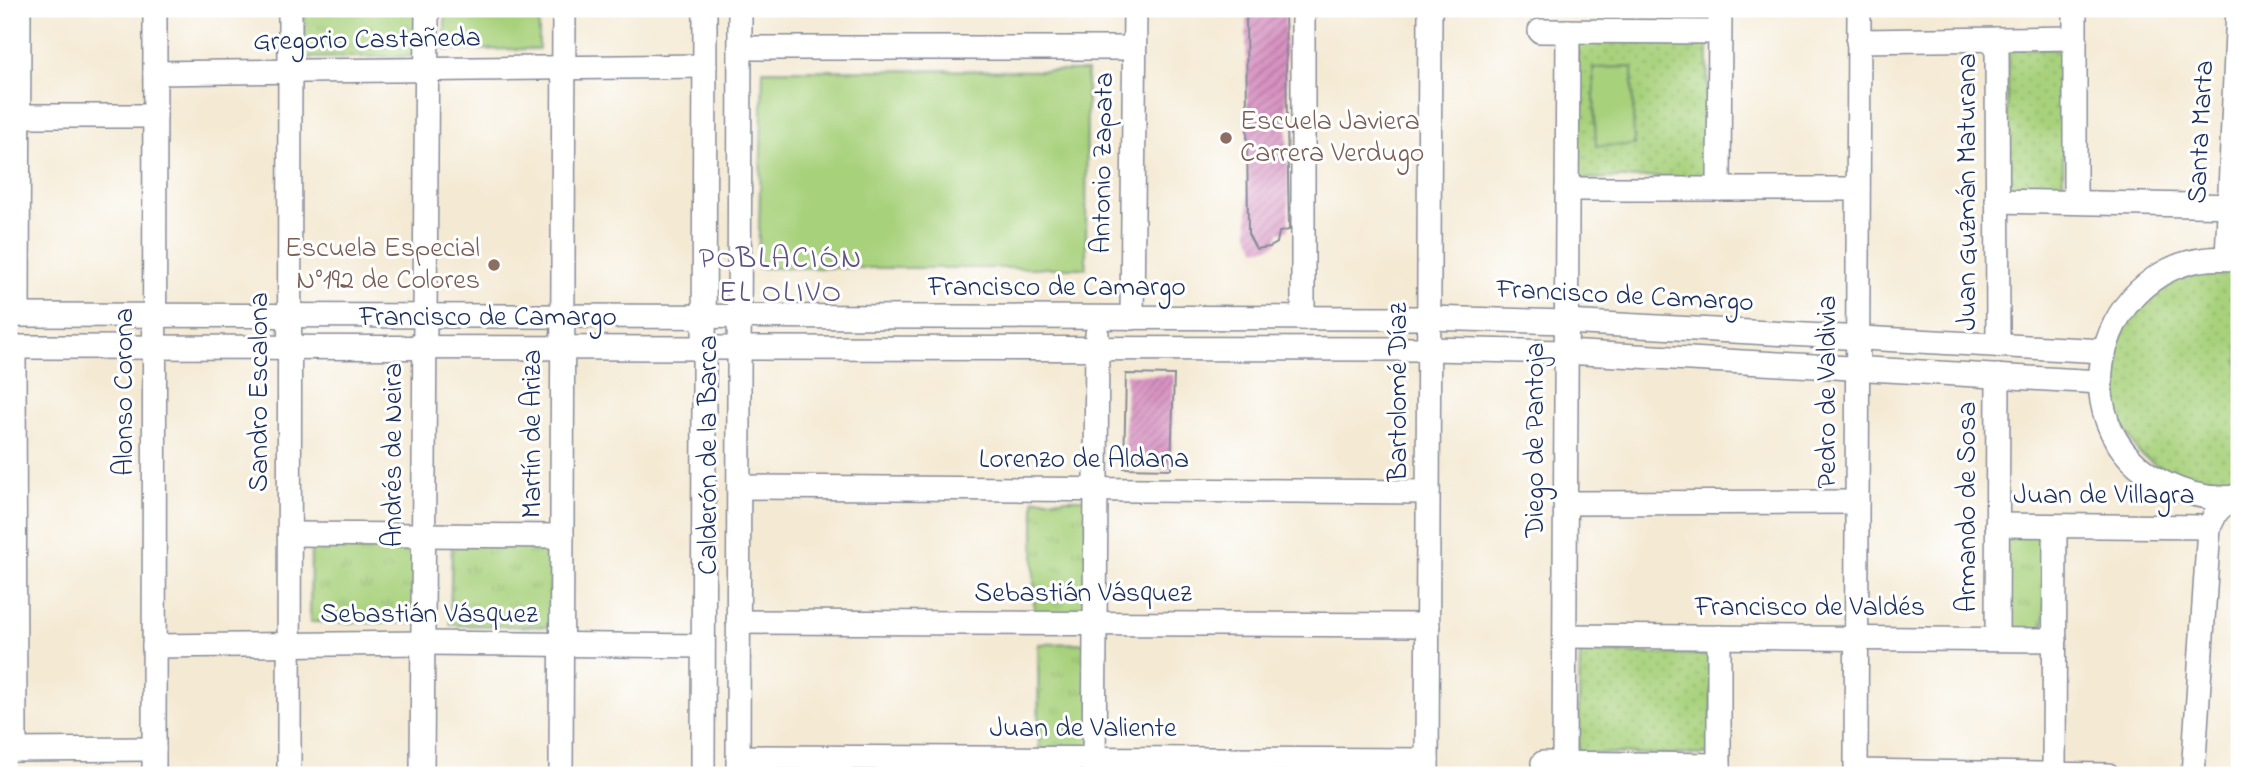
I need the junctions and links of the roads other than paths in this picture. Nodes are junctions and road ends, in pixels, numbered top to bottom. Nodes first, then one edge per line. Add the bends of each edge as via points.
1 (155, 9) edge
2 (290, 9) edge
3 (427, 9) edge
4 (564, 9) edge
5 (705, 9) edge
6 (740, 9) edge
7 (1135, 9) edge
8 (1303, 9) edge
9 (1430, 9) edge
10 (1720, 9) edge
11 (1858, 9) edge
12 (2075, 9) edge
13 (2238, 9) edge
14 (16, 24) edge
15 (1540, 31) dead end
16 (1568, 31) junction
17 (1720, 32) junction
18 (2075, 38) junction
19 (1997, 39) junction
20 (1858, 41) junction
21 (740, 48) junction
22 (1135, 48) junction
23 (705, 66) junction
24 (564, 69) junction
25 (426, 71) junction
26 (290, 72) junction
27 (155, 73) junction
28 (19, 116) junction
29 (155, 116) junction
30 (14, 172) edge
31 (1567, 189) junction
32 (1719, 189) junction
33 (1858, 189) junction
34 (1997, 201) junction
35 (2075, 202) junction
36 (2234, 206) edge
37 (2233, 259) edge
38 (13, 316) edge
39 (155, 316) junction
40 (290, 316) junction
41 (425, 316) junction
42 (563, 317) junction
43 (705, 317) junction
44 (739, 317) junction
45 (1097, 318) junction
46 (1132, 318) junction
47 (1303, 318) junction
48 (1429, 318) junction
49 (1565, 322) junction
50 (1857, 340) junction
51 (1998, 345) junction
52 (11, 347) edge
53 (155, 347) junction
54 (290, 347) junction
55 (425, 347) junction
56 (563, 348) junction
57 (705, 348) junction
58 (739, 348) junction
59 (1097, 348) junction
60 (1429, 349) junction
61 (2104, 351) junction
62 (1565, 352) junction
63 (1857, 367) junction
64 (1998, 376) junction
65 (2101, 382) junction
66 (12, 487) edge
67 (739, 487) junction
68 (1096, 490) junction
69 (1428, 492) junction
70 (2194, 495) junction
71 (2236, 497) edge
72 (1857, 502) junction
73 (1565, 503) junction
74 (1997, 525) junction
75 (2055, 526) junction
76 (2209, 527) junction
77 (289, 534) junction
78 (424, 535) junction
79 (562, 536) junction
80 (738, 622) junction
81 (12, 623) edge
82 (1095, 624) junction
83 (1428, 625) junction
84 (1565, 636) junction
85 (1719, 637) junction
86 (1857, 638) junction
87 (1997, 639) junction
88 (2054, 640) junction
89 (423, 643) junction
90 (289, 645) junction
91 (154, 646) junction
92 (561, 646) junction
93 (704, 646) junction
94 (154, 749) junction
95 (12, 750) edge
96 (738, 766) edge
97 (1094, 767) edge
98 (1427, 768) edge
99 (1719, 770) edge
100 (1856, 773) edge
101 (2054, 774) edge
102 (154, 775) edge
103 (289, 775) edge
104 (422, 775) edge
105 (561, 775) edge
106 (703, 775) edge
107 (2108, 775) edge
108 (2193, 775) edge

1 - 27 street, Alonso Corona
2 - 26 street, Sandro Escalona
3 - 25 street, Andrés de Neira
4 - 24 street, Martín de Ariza
5 - 23 street, Calderón de la Barca
6 - 21 street, Calderón de la Barca
7 - 22 street, Antonio Zapata
8 - 47 street
9 - 48 street, Bartolomé Díaz
10 - 17 street
11 - 20 street, Pedro de Valdivia
12 - 18 street
13 - 36 street, Santa Marta
14 - 28 street
15 - 16 street
16 - 17 street
16 - 31 street, Diego de Pantoja
17 - 32 street
18 - 19 street
18 - 35 street
19 - 20 street
19 - 34 street, Juan Guzmán Maturana
20 - 33 street, Pedro de Valdivia
21 - 22 street
21 - 44 street, Calderón de la Barca
22 - 46 street, Antonio Zapata
23 - 24 street, Gregorio Castañeda
23 - 43 street, Calderón de la Barca
24 - 25 street, Gregorio Castañeda
24 - 42 street, Martín de Ariza
25 - 26 street, Gregorio Castañeda
25 - 41 street, Andrés de Neira
26 - 27 street, Gregorio Castañeda
26 - 40 street, Sandro Escalona
27 - 29 street, Alonso Corona
28 - 29 street
28 - 30 street
29 - 39 street, Alonso Corona
30 - 38 street
31 - 32 street
31 - 49 street, Diego de Pantoja
32 - 33 street
33 - 50 street, Pedro de Valdivia
34 - 35 street
34 - 51 street, Juan Guzmán Maturana
35 - 36 street
36 - 37 street, Santa Marta
37 - 61 street via 2185,263 2148,282 2120,312
38 - 39 street, Francisco de Camargo
39 - 40 street, Francisco de Camargo
39 - 53 street, Alonso Corona
40 - 41 street, Francisco de Camargo
40 - 54 street, Sandro Escalona
41 - 42 street, Francisco de Camargo
41 - 55 street, Andrés de Neira
42 - 43 street, Francisco de Camargo
42 - 56 street, Martín de Ariza
43 - 44 street, Francisco de Camargo
43 - 57 street, Calderón de la Barca
44 - 45 street, Francisco de Camargo
44 - 58 street, Calderón de la Barca
45 - 46 street, Francisco de Camargo
45 - 59 street
46 - 47 street, Francisco de Camargo
47 - 48 street, Francisco de Camargo
48 - 49 street, Francisco de Camargo
48 - 60 street, Bartolomé Díaz
49 - 50 street, Francisco de Camargo
49 - 62 street, Diego de Pantoja
50 - 51 street, Francisco de Camargo
50 - 63 street, Pedro de Valdivia
51 - 61 street, Francisco de Camargo
52 - 53 street, Francisco de Camargo
52 - 66 street
53 - 54 street, Francisco de Camargo
53 - 91 street, Alonso Corona
54 - 55 street, Francisco de Camargo
54 - 77 street, Sandro Escalona
55 - 56 street, Francisco de Camargo
55 - 78 street, Andrés de Neira
56 - 57 street, Francisco de Camargo
56 - 79 street, Martín de Ariza
57 - 58 street, Francisco de Camargo
57 - 93 street, Calderón de la Barca
58 - 59 street, Francisco de Camargo
58 - 67 street, Calderón de la Barca
59 - 60 street, Francisco de Camargo
59 - 68 street
60 - 62 street, Francisco de Camargo
60 - 69 street, Bartolomé Díaz
61 - 65 street
62 - 63 street, Francisco de Camargo
62 - 73 street, Diego de Pantoja
63 - 64 street, Francisco de Camargo
63 - 72 street, Pedro de Valdivia
64 - 65 street, Francisco de Camargo
64 - 74 street, Armando de Sosa
65 - 70 street via 2110,424 2134,461 2162,482
66 - 81 street
67 - 68 street, Lorenzo de Aldana
67 - 80 street, Calderón de la Barca
68 - 69 street, Lorenzo de Aldana
68 - 82 street
69 - 83 street, Bartolomé Díaz
70 - 71 street
70 - 76 street
71 - 76 street via 2217,511
72 - 73 street
72 - 86 street, Pedro de Valdivia
73 - 84 street, Diego de Pantoja
74 - 75 street, Juan de Villagra
74 - 87 street, Armando de Sosa
75 - 76 street, Juan de Villagra
75 - 88 street
76 - 108 street
77 - 78 street
77 - 90 street, Sandro Escalona
78 - 79 street
78 - 89 street, Andrés de Neira
79 - 92 street, Martín de Ariza
80 - 82 street, Sebastián Vásquez
80 - 96 street, Calderón de la Barca
81 - 95 street
82 - 83 street, Sebastián Vásquez
82 - 97 street
83 - 98 street, Bartolomé Díaz
84 - 85 street, Francisco de Valdés
84 - 99 street, Diego de Pantoja via 1553,764
85 - 86 street, Francisco de Valdés
85 - 99 street
86 - 87 street, Francisco de Valdés
86 - 100 street, Pedro de Valdivia
87 - 88 street, Francisco de Valdés
88 - 101 street
89 - 90 street, Sebastián Vásquez
89 - 92 street, Sebastián Vásquez
89 - 104 street, Andrés de Neira
90 - 91 street, Sebastián Vásquez
90 - 103 street, Sandro Escalona
91 - 94 street, Alonso Corona
92 - 93 street, Sebastián Vásquez
92 - 105 street, Martín de Ariza
93 - 106 street, Calderón de la Barca
94 - 95 street
94 - 102 street, Alonso Corona
96 - 97 street, Juan de Valiente
97 - 98 street, Juan de Valiente
100 - 101 street
101 - 107 street

